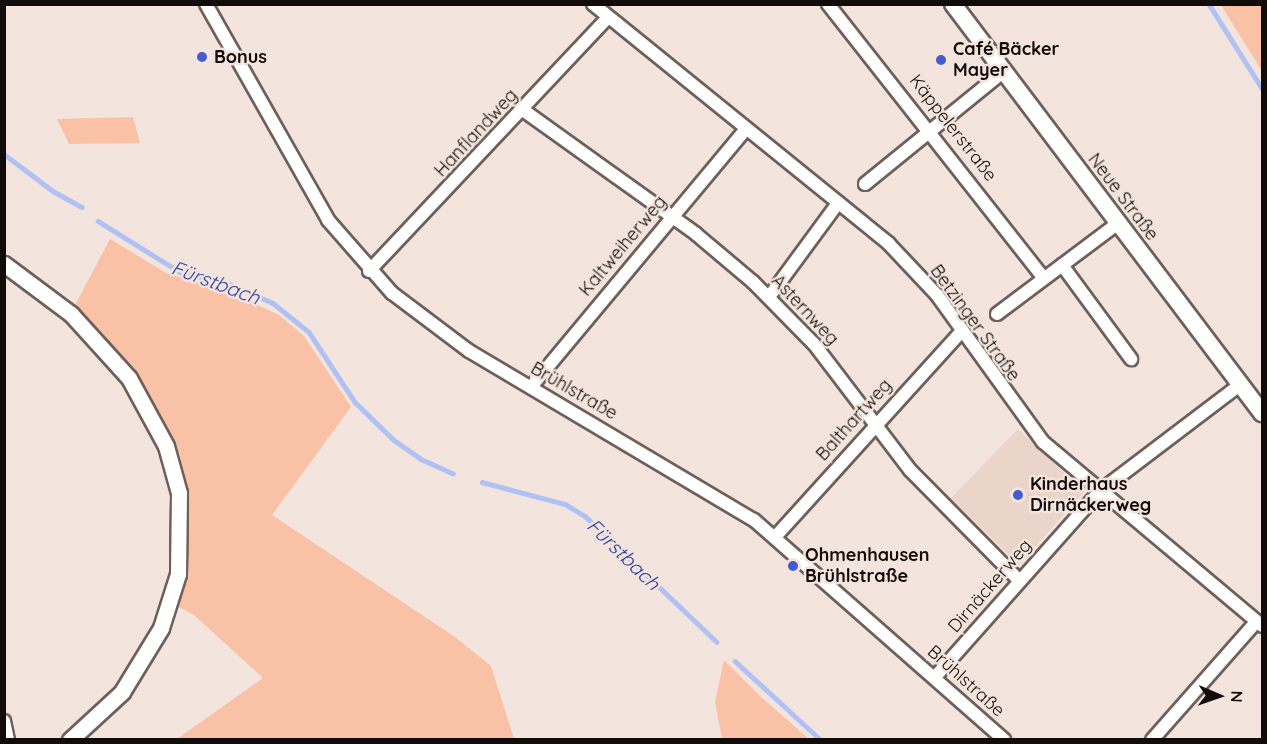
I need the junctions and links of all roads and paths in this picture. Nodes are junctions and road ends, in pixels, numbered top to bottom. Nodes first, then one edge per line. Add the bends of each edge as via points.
1 (206, 4) edge
2 (593, 4) edge
3 (828, 4) edge
4 (953, 4) edge
5 (608, 17) junction
6 (1004, 72) junction
7 (523, 110) junction
8 (745, 130) junction
9 (933, 131) junction
10 (865, 184) dead end
11 (838, 203) junction
12 (672, 216) junction
13 (1118, 223) junction
14 (4, 264) edge
15 (1062, 265) junction
16 (369, 271) junction
17 (1044, 278) junction
18 (769, 297) junction
19 (997, 314) dead end
20 (962, 331) junction
21 (1131, 359) dead end
22 (1240, 384) junction
23 (531, 387) junction
24 (1263, 413) edge
25 (874, 423) junction
26 (1100, 490) junction
27 (776, 536) junction
28 (1019, 580) junction
29 (1259, 624) edge
30 (935, 677) junction
31 (4, 721) edge
32 (8, 740) edge
33 (70, 740) edge
34 (1004, 740) edge
35 (1152, 740) edge

1 - 16 street, Brühlstraße via 316,201
2 - 5 street, Betzinger Straße
3 - 9 street, Käppelerstraße
4 - 6 main road, Neue Straße
5 - 7 street, Hanflandweg
5 - 8 street, Betzinger Straße
6 - 9 street
6 - 13 main road, Neue Straße
7 - 12 street, Asternweg
7 - 16 street, Hanflandweg
8 - 11 street, Betzinger Straße
8 - 12 street, Kaltweiherweg
9 - 10 street
9 - 17 street, Käppelerstraße
11 - 18 street
11 - 20 street, Betzinger Straße via 911,265
12 - 18 street, Asternweg
12 - 23 street, Kaltweiherweg
13 - 15 street
13 - 22 main road, Neue Straße
14 - 33 street via 70,314 129,378 166,446 179,494 178,574 161,628 122,692
15 - 17 street
15 - 21 street
16 - 23 street, Brühlstraße via 427,324
17 - 19 street
18 - 25 street, Asternweg via 814,344
20 - 25 street, Balthartweg
20 - 26 street, Betzinger Straße via 1042,442
22 - 24 main road, Neue Straße
22 - 26 street, Dirnäckerweg
23 - 27 street, Brühlstraße via 707,489
25 - 27 street, Balthartweg
25 - 28 street, Asternweg via 947,510
26 - 28 street, Dirnäckerweg
26 - 29 street, Betzinger Straße
27 - 30 street, Brühlstraße
28 - 30 street, Dirnäckerweg
29 - 35 street
30 - 34 street, Brühlstraße
31 - 32 street

